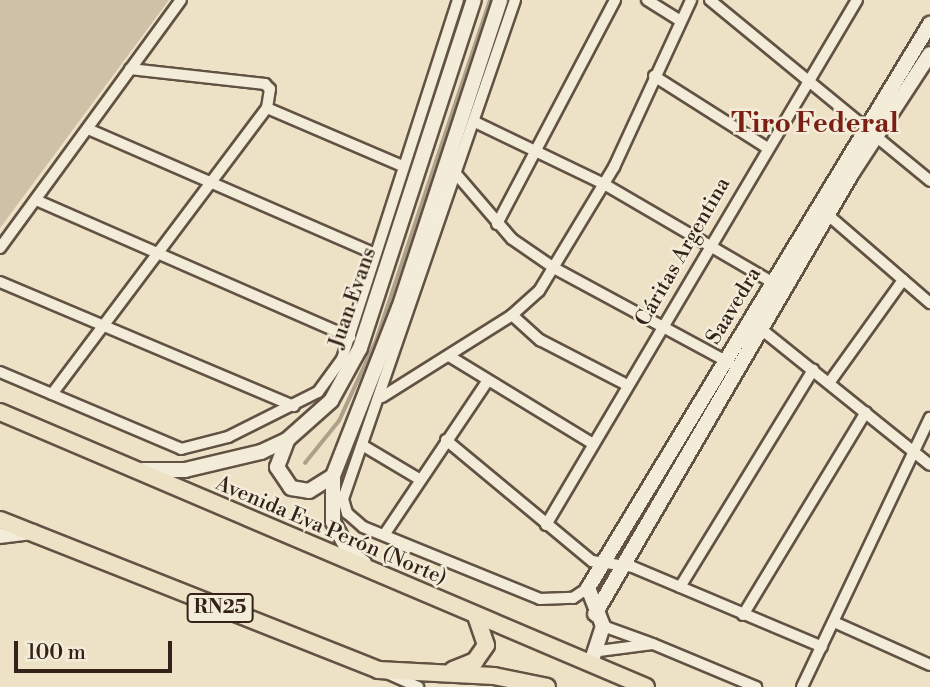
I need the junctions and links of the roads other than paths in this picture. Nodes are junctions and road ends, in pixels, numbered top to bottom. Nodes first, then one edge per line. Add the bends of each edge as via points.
1 (181, 0) edge
2 (458, 0) edge
3 (474, 0) edge
4 (500, 0) edge
5 (515, 0) edge
6 (615, 0) edge
7 (647, 0) edge
8 (691, 0) edge
9 (710, 0) edge
10 (857, 0) edge
11 (679, 20) junction
12 (930, 24) edge
13 (930, 54) edge
14 (130, 69) junction
15 (654, 76) junction
16 (807, 81) junction
17 (267, 108) junction
18 (475, 122) junction
19 (88, 129) junction
20 (873, 132) junction
21 (766, 147) junction
22 (536, 149) junction
23 (402, 166) junction
24 (457, 175) junction
25 (930, 181) edge
26 (211, 184) junction
27 (604, 184) junction
28 (36, 200) junction
29 (828, 215) junction
30 (497, 224) junction
31 (709, 245) junction
32 (0, 248) edge
33 (375, 254) junction
34 (159, 255) junction
35 (554, 268) junction
36 (903, 280) junction
37 (0, 282) edge
38 (778, 285) junction
39 (930, 303) edge
40 (512, 315) junction
41 (755, 324) junction
42 (662, 325) junction
43 (105, 327) junction
44 (350, 337) junction
45 (449, 356) junction
46 (732, 364) junction
47 (813, 370) junction
48 (0, 372) edge
49 (486, 383) junction
50 (829, 383) junction
51 (627, 385) junction
52 (52, 394) junction
53 (382, 397) junction
54 (294, 406) junction
55 (0, 412) edge
56 (866, 412) junction
57 (930, 418) edge
58 (287, 440) junction
59 (446, 440) junction
60 (362, 444) junction
61 (593, 444) junction
62 (914, 451) junction
63 (930, 465) edge
64 (135, 469) junction
65 (333, 476) junction
66 (419, 479) junction
67 (0, 520) edge
68 (545, 525) junction
69 (33, 532) junction
70 (384, 535) junction
71 (0, 537) edge
72 (602, 565) junction
73 (619, 566) junction
74 (389, 579) junction
75 (680, 587) junction
76 (588, 588) junction
77 (743, 615) junction
78 (476, 616) junction
79 (599, 620) junction
80 (834, 622) junction
81 (653, 644) junction
82 (822, 647) junction
83 (595, 657) junction
84 (930, 665) edge
85 (378, 670) junction
86 (444, 673) junction
87 (418, 687) edge
88 (547, 687) edge
89 (646, 687) edge
90 (756, 687) edge
91 (802, 687) edge

1 - 14 street
2 - 23 street, Juan Evans
3 - 58 street, Juan Evans via 356,356 331,401
4 - 65 street via 399,308
5 - 18 street
6 - 22 street
7 - 11 street
8 - 11 street
9 - 16 street
10 - 16 street, Cáritas Argentina
11 - 15 street
12 - 20 street, Saavedra
13 - 20 street, Saavedra
14 - 17 street via 265,85 270,89
14 - 19 street
15 - 21 street
15 - 27 street
16 - 20 street
16 - 21 street, Cáritas Argentina
17 - 23 street
17 - 26 street
18 - 22 street
18 - 24 street
19 - 26 street
19 - 28 street
20 - 25 street
20 - 29 street, Saavedra
20 - 38 street, Saavedra
21 - 31 street, Cáritas Argentina
22 - 27 street
22 - 30 street
23 - 33 street, Juan Evans
24 - 30 street
24 - 53 street
26 - 33 street
26 - 34 street
27 - 31 street
27 - 35 street
28 - 32 street
28 - 34 street
29 - 36 street
29 - 38 street, Saavedra
30 - 35 street
31 - 38 street
31 - 42 street, Cáritas Argentina
33 - 44 street, Juan Evans
34 - 43 street
34 - 44 street
35 - 40 street via 539,291
35 - 42 street
36 - 39 street
36 - 50 street
37 - 43 street
38 - 41 street, Saavedra
40 - 45 street
40 - 51 street via 540,340
41 - 46 street, Saavedra
41 - 47 street
42 - 46 street
42 - 51 street, Cáritas Argentina
43 - 52 street
43 - 54 street
44 - 54 street, Juan Evans via 329,382
45 - 49 street
45 - 53 street
46 - 72 street, Saavedra
46 - 73 street, Saavedra
47 - 50 street
47 - 75 street
48 - 52 street
49 - 59 street
49 - 61 street
50 - 56 street
51 - 61 street, Cáritas Argentina
52 - 54 street, Juan Evans via 167,446 197,449
53 - 60 street
55 - 64 main road, Avenida Eva Perón (Norte)
56 - 62 street
56 - 77 street
57 - 62 street
58 - 64 street, Juan Evans via 234,462 185,470
58 - 65 street via 277,467 291,488 309,491
59 - 66 street
59 - 68 street
60 - 66 street
60 - 70 street via 343,487 347,513
61 - 68 street, Cáritas Argentina
62 - 63 street
62 - 80 street
64 - 74 main road, Avenida Eva Perón (Norte)
65 - 74 street via 330,505 340,539 358,560
66 - 70 street
67 - 69 main road, RN25
68 - 72 street
69 - 71 street
69 - 85 main road, RN25
70 - 76 street via 540,599 573,598
72 - 73 street
72 - 76 street, Saavedra
73 - 75 street
73 - 79 street, Saavedra
74 - 78 main road, Avenida Eva Perón (Norte)
75 - 77 street
76 - 79 street, Saavedra
77 - 82 street
78 - 83 main road, Avenida Eva Perón (Norte)
78 - 86 main road via 486,645 467,666
79 - 81 street
79 - 83 street, Saavedra
80 - 82 street
80 - 84 street
81 - 83 street
81 - 90 street
82 - 91 street
83 - 89 main road, Avenida Eva Perón (Norte)
85 - 86 main road, RN25
85 - 87 street
86 - 88 main road, RN25

